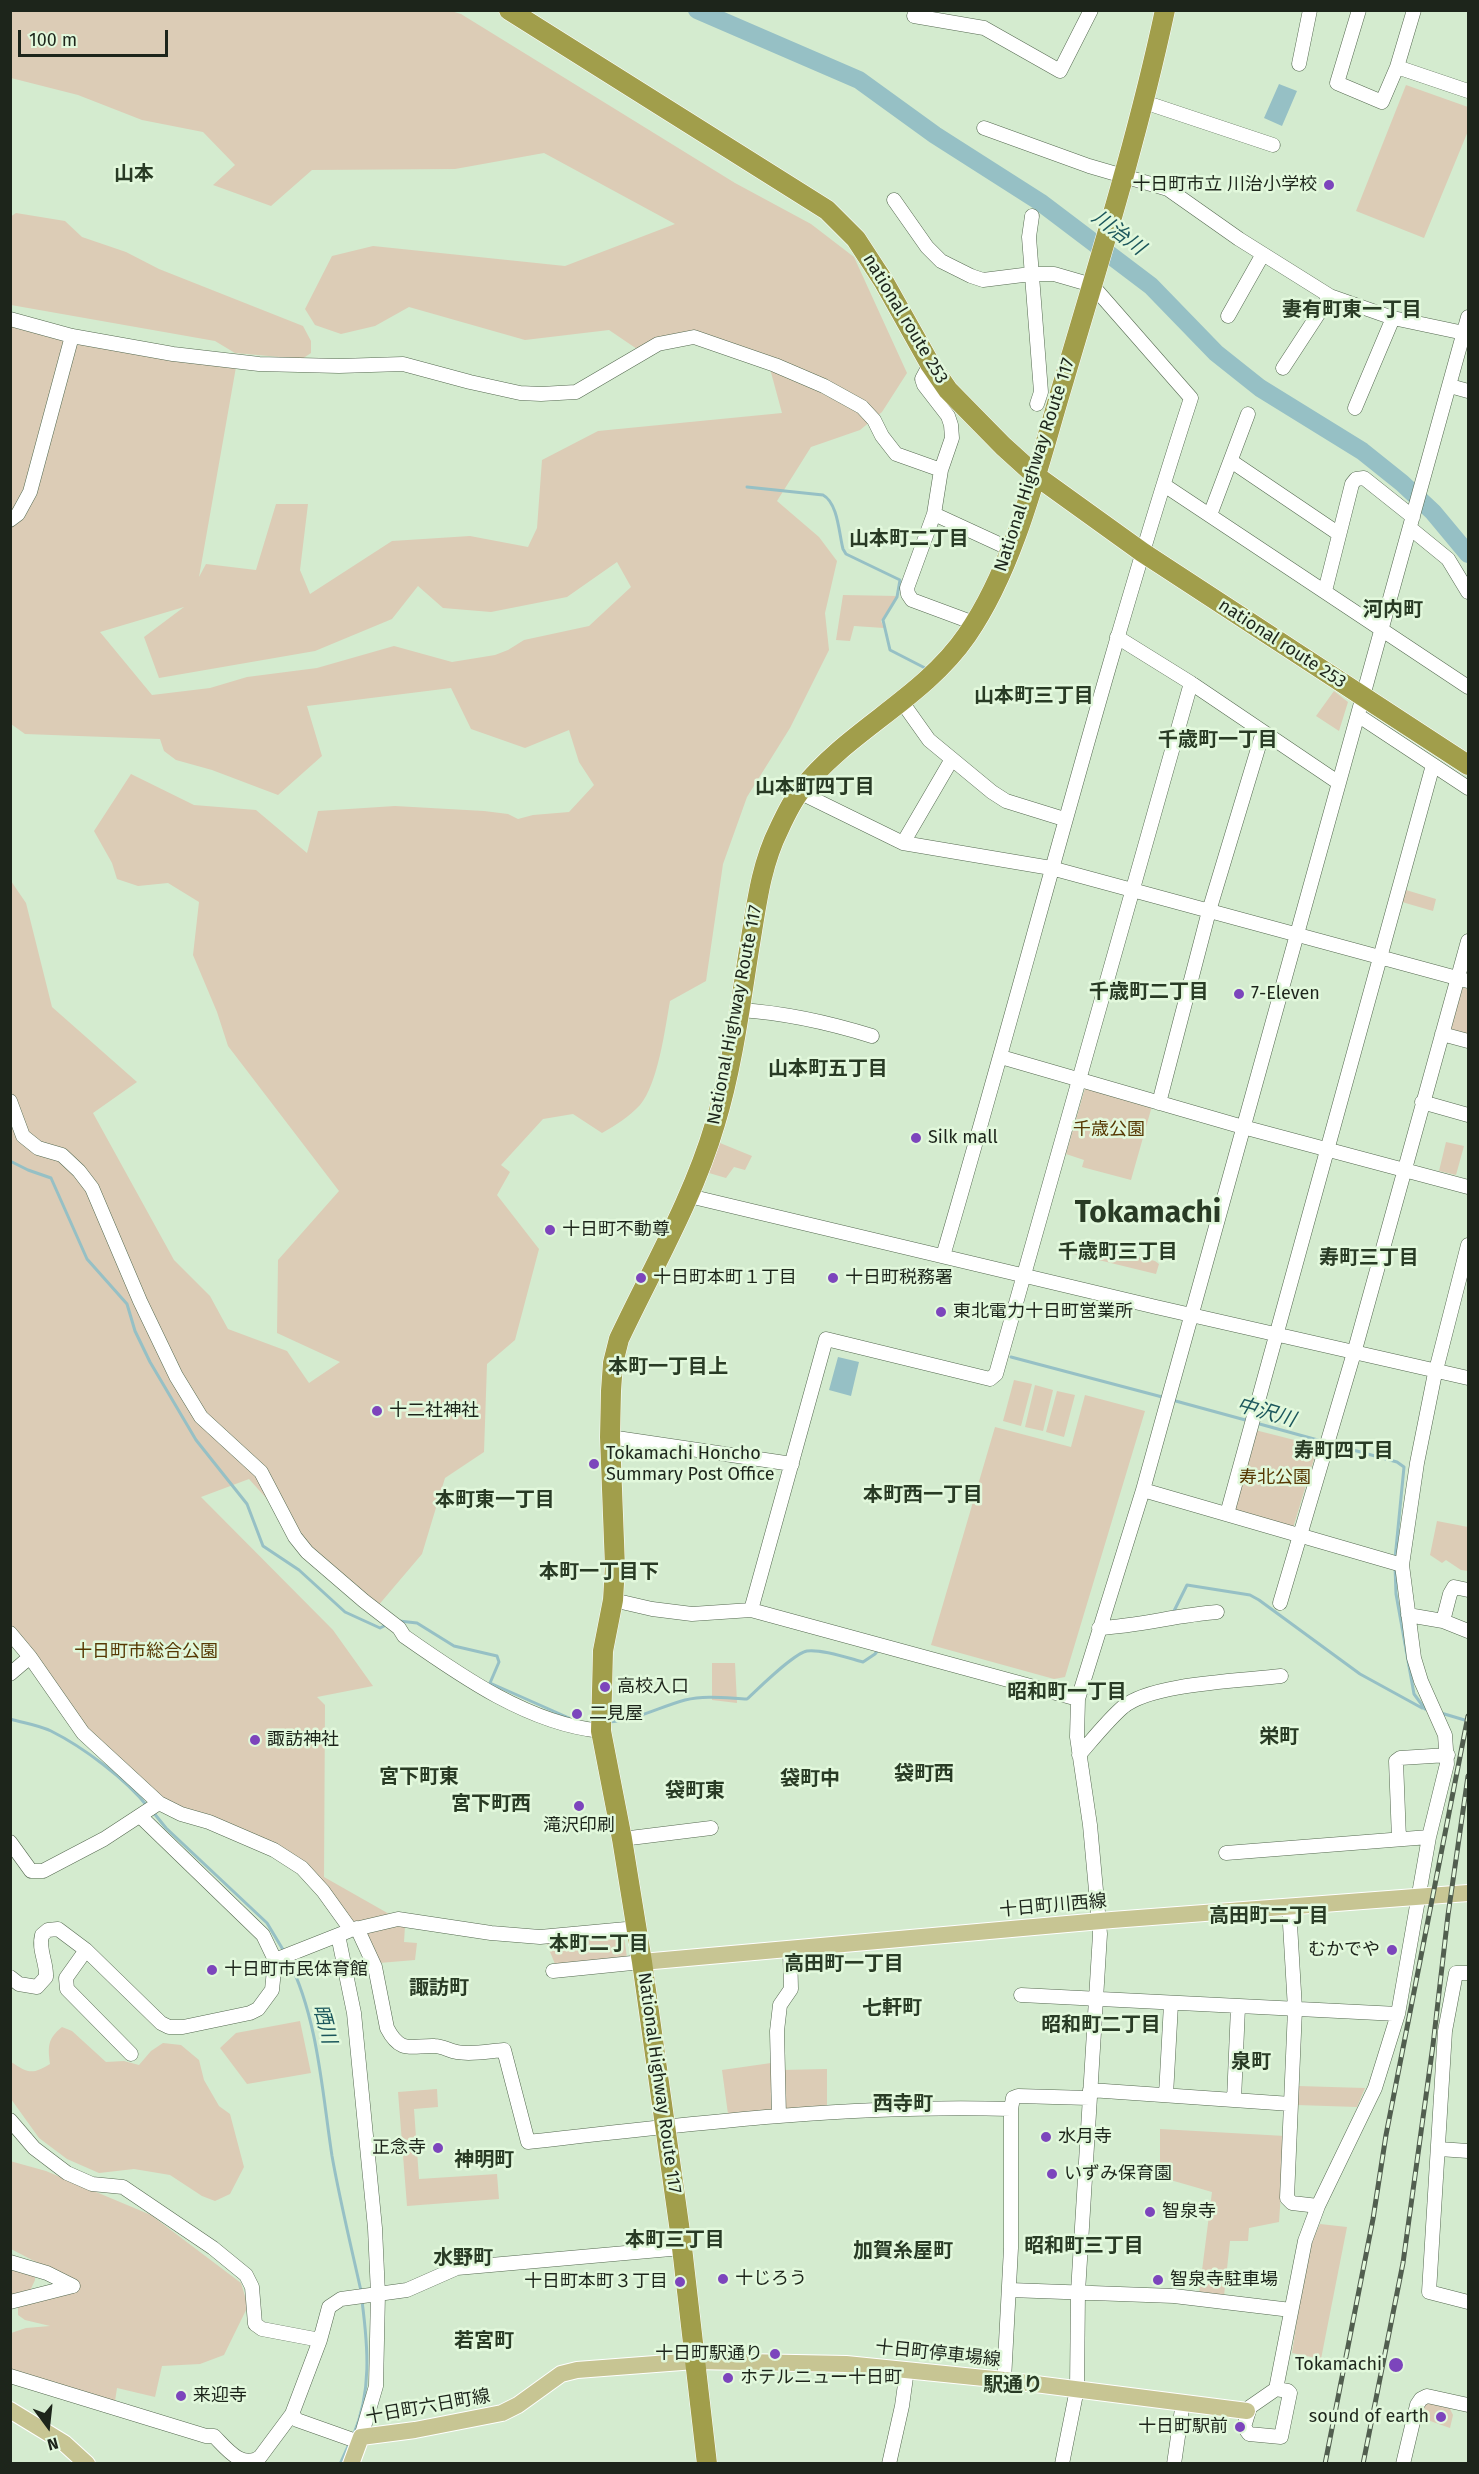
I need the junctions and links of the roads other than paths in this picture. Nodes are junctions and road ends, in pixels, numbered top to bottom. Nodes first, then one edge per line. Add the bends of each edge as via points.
1 (509, 10) edge
2 (1091, 10) edge
3 (1165, 10) edge
4 (1310, 10) edge
5 (1359, 10) edge
6 (1414, 10) edge
7 (914, 16) dead end
8 (1299, 64) dead end
9 (1397, 67) junction
10 (1468, 91) edge
11 (1144, 102) junction
12 (984, 128) dead end
13 (1273, 145) dead end
14 (1124, 176) junction
15 (894, 200) dead end
16 (1032, 216) dead end
17 (1263, 254) junction
18 (1031, 274) junction
19 (1092, 285) junction
20 (1330, 296) junction
21 (1228, 316) dead end
22 (1468, 317) edge
23 (1393, 318) junction
24 (10, 319) edge
25 (1464, 333) junction
26 (72, 336) junction
27 (930, 364) junction
28 (1283, 368) dead end
29 (1450, 386) junction
30 (1468, 391) edge
31 (1037, 404) dead end
32 (1355, 408) dead end
33 (1248, 414) dead end
34 (1230, 460) junction
35 (941, 470) junction
36 (1035, 475) junction
37 (1164, 485) junction
38 (934, 514) junction
39 (1210, 516) junction
40 (1413, 519) junction
41 (10, 520) edge
42 (1339, 534) junction
43 (1010, 549) junction
44 (1142, 552) junction
45 (1325, 591) junction
46 (1468, 592) edge
47 (974, 623) junction
48 (1382, 628) junction
49 (1117, 637) junction
50 (1191, 683) junction
51 (1468, 687) edge
52 (1363, 700) junction
53 (902, 702) junction
54 (1263, 732) junction
55 (1468, 755) edge
56 (952, 759) junction
57 (1433, 765) junction
58 (1468, 765) edge
59 (1339, 783) junction
60 (1468, 788) edge
61 (799, 792) junction
62 (1064, 819) junction
63 (903, 843) junction
64 (1051, 868) junction
65 (1132, 891) junction
66 (1209, 911) junction
67 (1297, 934) junction
68 (1468, 941) edge
69 (1380, 957) junction
70 (1464, 980) edge
71 (740, 1011) junction
72 (1442, 1034) junction
73 (872, 1036) dead end
74 (1468, 1041) edge
75 (1001, 1057) junction
76 (1079, 1080) junction
77 (10, 1101) edge
78 (1422, 1102) junction
79 (1159, 1103) junction
80 (1468, 1115) edge
81 (1244, 1127) junction
82 (1327, 1150) junction
83 (1403, 1170) junction
84 (1468, 1187) edge
85 (689, 1196) junction
86 (1468, 1245) edge
87 (943, 1256) junction
88 (1024, 1275) junction
89 (1192, 1315) junction
90 (1276, 1333) junction
91 (1354, 1352) junction
92 (1435, 1370) junction
93 (1468, 1378) edge
94 (610, 1437) junction
95 (792, 1464) junction
96 (1143, 1490) junction
97 (1227, 1514) junction
98 (1301, 1535) junction
99 (1402, 1565) junction
100 (1468, 1590) edge
101 (613, 1600) junction
102 (1280, 1603) dead end
103 (751, 1610) junction
104 (1217, 1612) dead end
105 (1408, 1615) junction
106 (1443, 1621) junction
107 (1099, 1628) junction
108 (1468, 1631) edge
109 (10, 1633) edge
110 (30, 1657) junction
111 (10, 1674) edge
112 (1281, 1676) dead end
113 (1078, 1699) junction
114 (601, 1731) junction
115 (1079, 1755) junction
116 (1448, 1755) junction
117 (159, 1803) junction
118 (140, 1816) junction
119 (711, 1828) dead end
120 (1429, 1837) junction
121 (622, 1839) junction
122 (1399, 1839) junction
123 (10, 1842) edge
124 (1226, 1853) dead end
125 (1468, 1893) edge
126 (1418, 1898) junction
127 (1289, 1907) junction
128 (1100, 1922) junction
129 (637, 1929) junction
130 (348, 1931) junction
131 (790, 1949) junction
132 (86, 1950) junction
133 (278, 1959) junction
134 (642, 1962) junction
135 (553, 1971) dead end
136 (1468, 1972) edge
137 (10, 1977) edge
138 (1021, 1995) dead end
139 (1095, 2000) junction
140 (1171, 2004) junction
141 (1238, 2007) junction
142 (1295, 2009) junction
143 (1398, 2014) junction
144 (131, 2054) dead end
145 (1090, 2094) junction
146 (1166, 2095) junction
147 (1234, 2100) junction
148 (1290, 2104) junction
149 (1011, 2109) junction
150 (779, 2116) junction
151 (10, 2120) edge
152 (665, 2127) junction
153 (1439, 2149) junction
154 (1468, 2151) edge
155 (1318, 2206) junction
156 (682, 2248) junction
157 (10, 2262) edge
158 (1010, 2290) junction
159 (1078, 2292) junction
160 (368, 2296) junction
161 (10, 2302) edge
162 (1468, 2302) edge
163 (1291, 2310) junction
164 (320, 2340) junction
165 (695, 2361) junction
166 (907, 2370) junction
167 (10, 2376) edge
168 (1005, 2380) junction
169 (1077, 2389) junction
170 (1276, 2389) junction
171 (1183, 2402) junction
172 (1468, 2405) edge
173 (10, 2410) edge
174 (1247, 2411) junction
175 (292, 2414) junction
176 (206, 2436) junction
177 (360, 2440) junction
178 (87, 2463) edge
179 (233, 2463) edge
180 (351, 2463) edge
181 (707, 2463) edge
182 (889, 2463) edge
183 (1062, 2463) edge
184 (1174, 2463) edge
185 (1403, 2463) edge

1 - 27 highway, national route 253 via 827,210 856,239
2 - 7 street via 1060,70 984,28
3 - 11 highway, National Highway Route 117
4 - 8 street
5 - 9 street via 1337,82 1382,102
6 - 9 street
9 - 10 street
11 - 13 street
11 - 14 highway, National Highway Route 117
12 - 14 street
14 - 17 street via 1168,189
14 - 19 highway, National Highway Route 117
15 - 18 street via 941,261 983,280
16 - 18 street
17 - 20 street
17 - 21 street
18 - 19 street via 1054,274
18 - 31 street via 1041,392
19 - 36 highway, National Highway Route 117
19 - 37 street via 1191,398
20 - 23 street
20 - 28 street
22 - 25 street
23 - 25 street
23 - 32 street
24 - 26 street
25 - 29 street
26 - 35 street via 259,364 404,364 520,393 541,394 576,392 658,344 694,337 824,386 862,407 896,454
26 - 41 street via 30,492 18,514
27 - 35 street via 922,379 924,385 951,425 952,438
27 - 36 highway, national route 253 via 948,390
29 - 30 street
29 - 40 street
33 - 34 street
34 - 39 street
34 - 42 street
35 - 38 street
36 - 43 highway, National Highway Route 117
36 - 44 highway, national route 253
37 - 39 street
37 - 44 street
38 - 43 street
38 - 47 street via 908,594 912,600
39 - 45 street
40 - 42 street via 1364,478 1356,479
40 - 46 street via 1448,559
40 - 48 street
42 - 45 street
43 - 47 highway, National Highway Route 117
44 - 49 street
44 - 52 highway, national route 253
45 - 48 street
47 - 53 highway, National Highway Route 117 via 949,658
48 - 51 street
48 - 52 street
49 - 50 street
49 - 62 street
50 - 54 street
50 - 65 street
52 - 55 street
52 - 57 street
52 - 58 highway, national route 253
52 - 59 street
53 - 56 street via 929,740
53 - 61 highway, National Highway Route 117 via 830,759
54 - 59 street
54 - 66 street
56 - 62 street via 1006,801
56 - 63 street
57 - 60 street
57 - 69 street
59 - 67 street
61 - 63 street
61 - 71 highway, National Highway Route 117 via 777,832 761,878
62 - 64 street
63 - 64 street
64 - 65 street
64 - 75 street
65 - 66 street
65 - 76 street
66 - 67 street
66 - 79 street
67 - 69 street
67 - 81 street
68 - 70 street
69 - 70 street
69 - 82 street
70 - 72 street
71 - 73 street via 772,1012 827,1022
71 - 85 highway, National Highway Route 117 via 716,1123
72 - 74 street
72 - 78 street
75 - 76 street
75 - 87 street
76 - 79 street
76 - 88 street
77 - 114 street via 23,1136 38,1148 62,1155 92,1188 176,1376 201,1418 261,1472 307,1552 404,1636 476,1685 551,1720
78 - 80 street
78 - 83 street
79 - 81 street
81 - 82 street
81 - 89 street
82 - 83 street
82 - 90 street
83 - 84 street
83 - 91 street
85 - 87 street
85 - 94 highway, National Highway Route 117 via 619,1339 612,1369
86 - 92 street
87 - 88 street
88 - 89 street
88 - 95 street via 996,1374 990,1379 826,1339
89 - 90 street
89 - 96 street
90 - 91 street
90 - 97 street
91 - 92 street
91 - 98 street
92 - 93 street
92 - 99 street
94 - 95 street
94 - 101 highway, National Highway Route 117
95 - 103 street
96 - 97 street
96 - 107 street
97 - 98 street
98 - 99 street
98 - 102 street
99 - 105 street
100 - 106 street via 1454,1587
101 - 103 street via 692,1614
101 - 114 highway, National Highway Route 117 via 603,1651
103 - 113 street
104 - 107 street via 1163,1618 1132,1627
105 - 106 street
105 - 116 street via 1414,1658 1445,1735
106 - 108 street
107 - 113 street
109 - 110 street
110 - 111 street
110 - 117 street via 83,1733
112 - 115 street via 1175,1688 1137,1698 1123,1707
113 - 115 street
114 - 121 highway, National Highway Route 117
115 - 128 street
116 - 120 street
116 - 122 street via 1396,1761
117 - 118 street
117 - 130 street via 274,1850 302,1868 329,1899
118 - 123 street via 43,1870 31,1871
118 - 133 street via 263,1935
119 - 121 street
120 - 122 street
120 - 126 street
121 - 129 highway, National Highway Route 117
122 - 124 street
125 - 126 main road, 十日町川西線
126 - 127 main road, 十日町川西線
126 - 143 street
127 - 128 main road, 十日町川西線
127 - 142 street
128 - 131 main road, 十日町川西線
128 - 139 street
129 - 130 street via 540,1937 398,1919
129 - 134 highway, National Highway Route 117
130 - 133 street
130 - 152 street via 375,1967 391,2034 405,2047 436,2045 459,2053 504,2050 528,2142
130 - 160 street via 369,2158
131 - 134 main road, 十日町川西線
131 - 150 street via 791,1989 780,2005 777,2031
132 - 133 street via 160,2023 169,2026 191,2025 258,2009 272,1990
132 - 137 street via 58,1929 48,1930 40,1942 46,1977 37,1987 19,1984
132 - 144 street via 66,1978 67,1989
134 - 135 street
134 - 152 highway, National Highway Route 117
136 - 153 street via 1456,1973 1445,2031
138 - 139 street
139 - 140 street
139 - 145 street
140 - 141 street
140 - 146 street
141 - 142 street
141 - 147 street
142 - 143 street
142 - 148 street
143 - 155 street via 1376,2088
145 - 146 street
145 - 149 street via 1018,2096 1013,2098
145 - 159 street
146 - 147 street
147 - 148 street
148 - 155 street via 1287,2198 1292,2203
149 - 150 street via 955,2107
149 - 158 street
150 - 152 street
151 - 164 street via 34,2148 67,2173 92,2184 123,2187 246,2275 252,2287 255,2324 261,2329
152 - 156 highway, National Highway Route 117
153 - 154 street
153 - 162 street via 1429,2292
155 - 163 street via 1305,2241
156 - 160 street via 458,2268 408,2290
156 - 165 highway, National Highway Route 117
157 - 161 street via 47,2272 74,2286
158 - 159 street
158 - 168 street
159 - 163 street via 1174,2296
159 - 169 street
160 - 164 street via 340,2300 328,2307
160 - 177 street via 376,2386
163 - 170 street
164 - 175 street
165 - 166 main road, 十日町停車場線 via 846,2364
165 - 177 main road, 十日町六日町線 via 577,2370 561,2374 502,2413
165 - 181 highway, National Highway Route 117
166 - 168 main road, 十日町停車場線
166 - 182 street
167 - 176 street
168 - 169 main road, 十日町停車場線
169 - 171 main road, 十日町停車場線
169 - 183 street
170 - 174 street
170 - 174 street via 1290,2393 1281,2437 1245,2432
171 - 174 main road, 十日町停車場線
171 - 184 street
172 - 185 street via 1427,2396 1421,2399
173 - 178 main road via 64,2443
175 - 176 street via 255,2461 236,2457 214,2436
175 - 177 street via 297,2420
176 - 179 street
177 - 180 main road, 十日町六日町線

